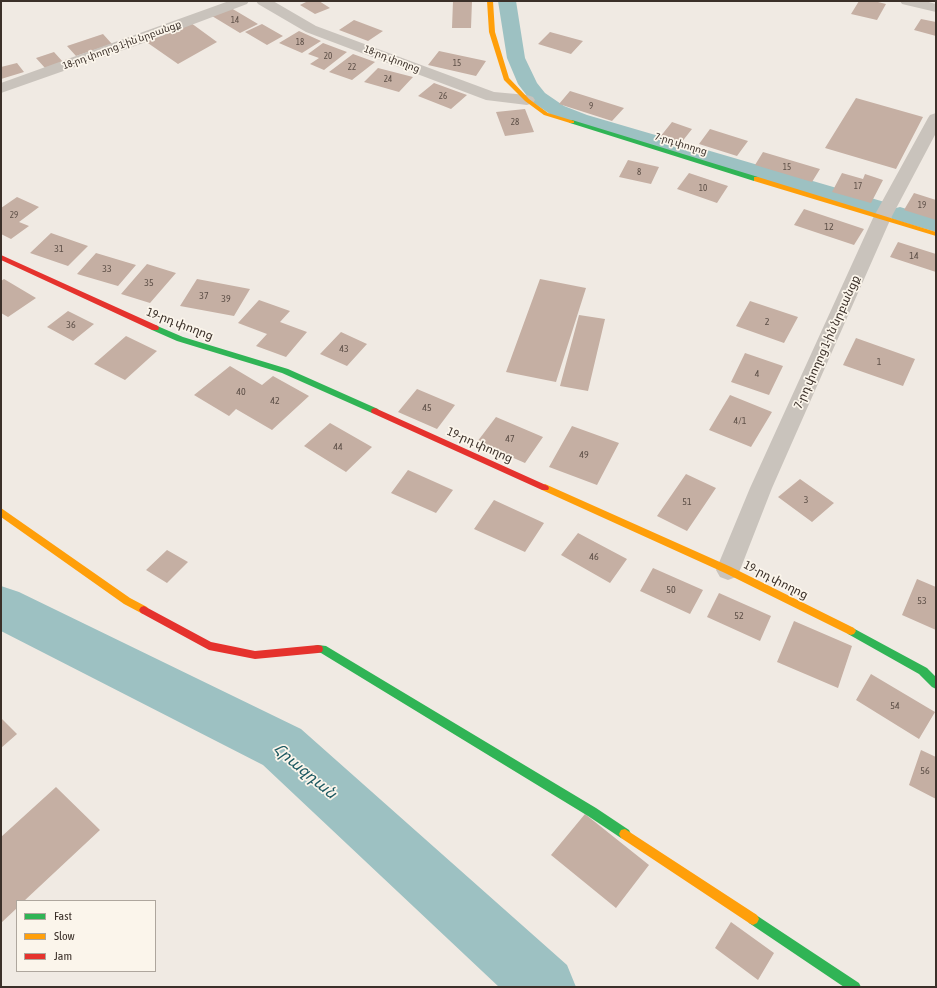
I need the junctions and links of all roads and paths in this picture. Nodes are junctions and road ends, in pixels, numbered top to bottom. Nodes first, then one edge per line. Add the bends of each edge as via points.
1 (242, 1) edge
2 (263, 1) edge
3 (490, 1) edge
4 (907, 1) edge
5 (936, 8) edge
6 (1, 88) edge
7 (527, 100) junction
8 (936, 118) edge
9 (882, 218) junction
10 (936, 234) edge
11 (1, 258) edge
12 (1, 512) edge
13 (728, 570) junction
14 (936, 684) edge
15 (855, 987) edge

1 - 6 street, 18-րդ փողոց 1-ին նրբանցք
2 - 7 street, 18-րդ փողոց via 311,29 492,97
3 - 7 street, 7-րդ փողոց via 492,32 506,79
4 - 5 street
7 - 9 street, 7-րդ փողոց via 546,114
8 - 9 street, 7-րդ փողոց 1-ին նրբանցք
9 - 10 street, 7-րդ փողոց
9 - 13 street, 7-րդ փողոց 1-ին նրբանցք via 761,488
11 - 13 street, 19-րդ փողոց via 180,339 285,371
12 - 15 street via 127,601 209,646 255,655 322,649 592,812
13 - 14 street, 19-րդ փողոց via 862,637 923,671

